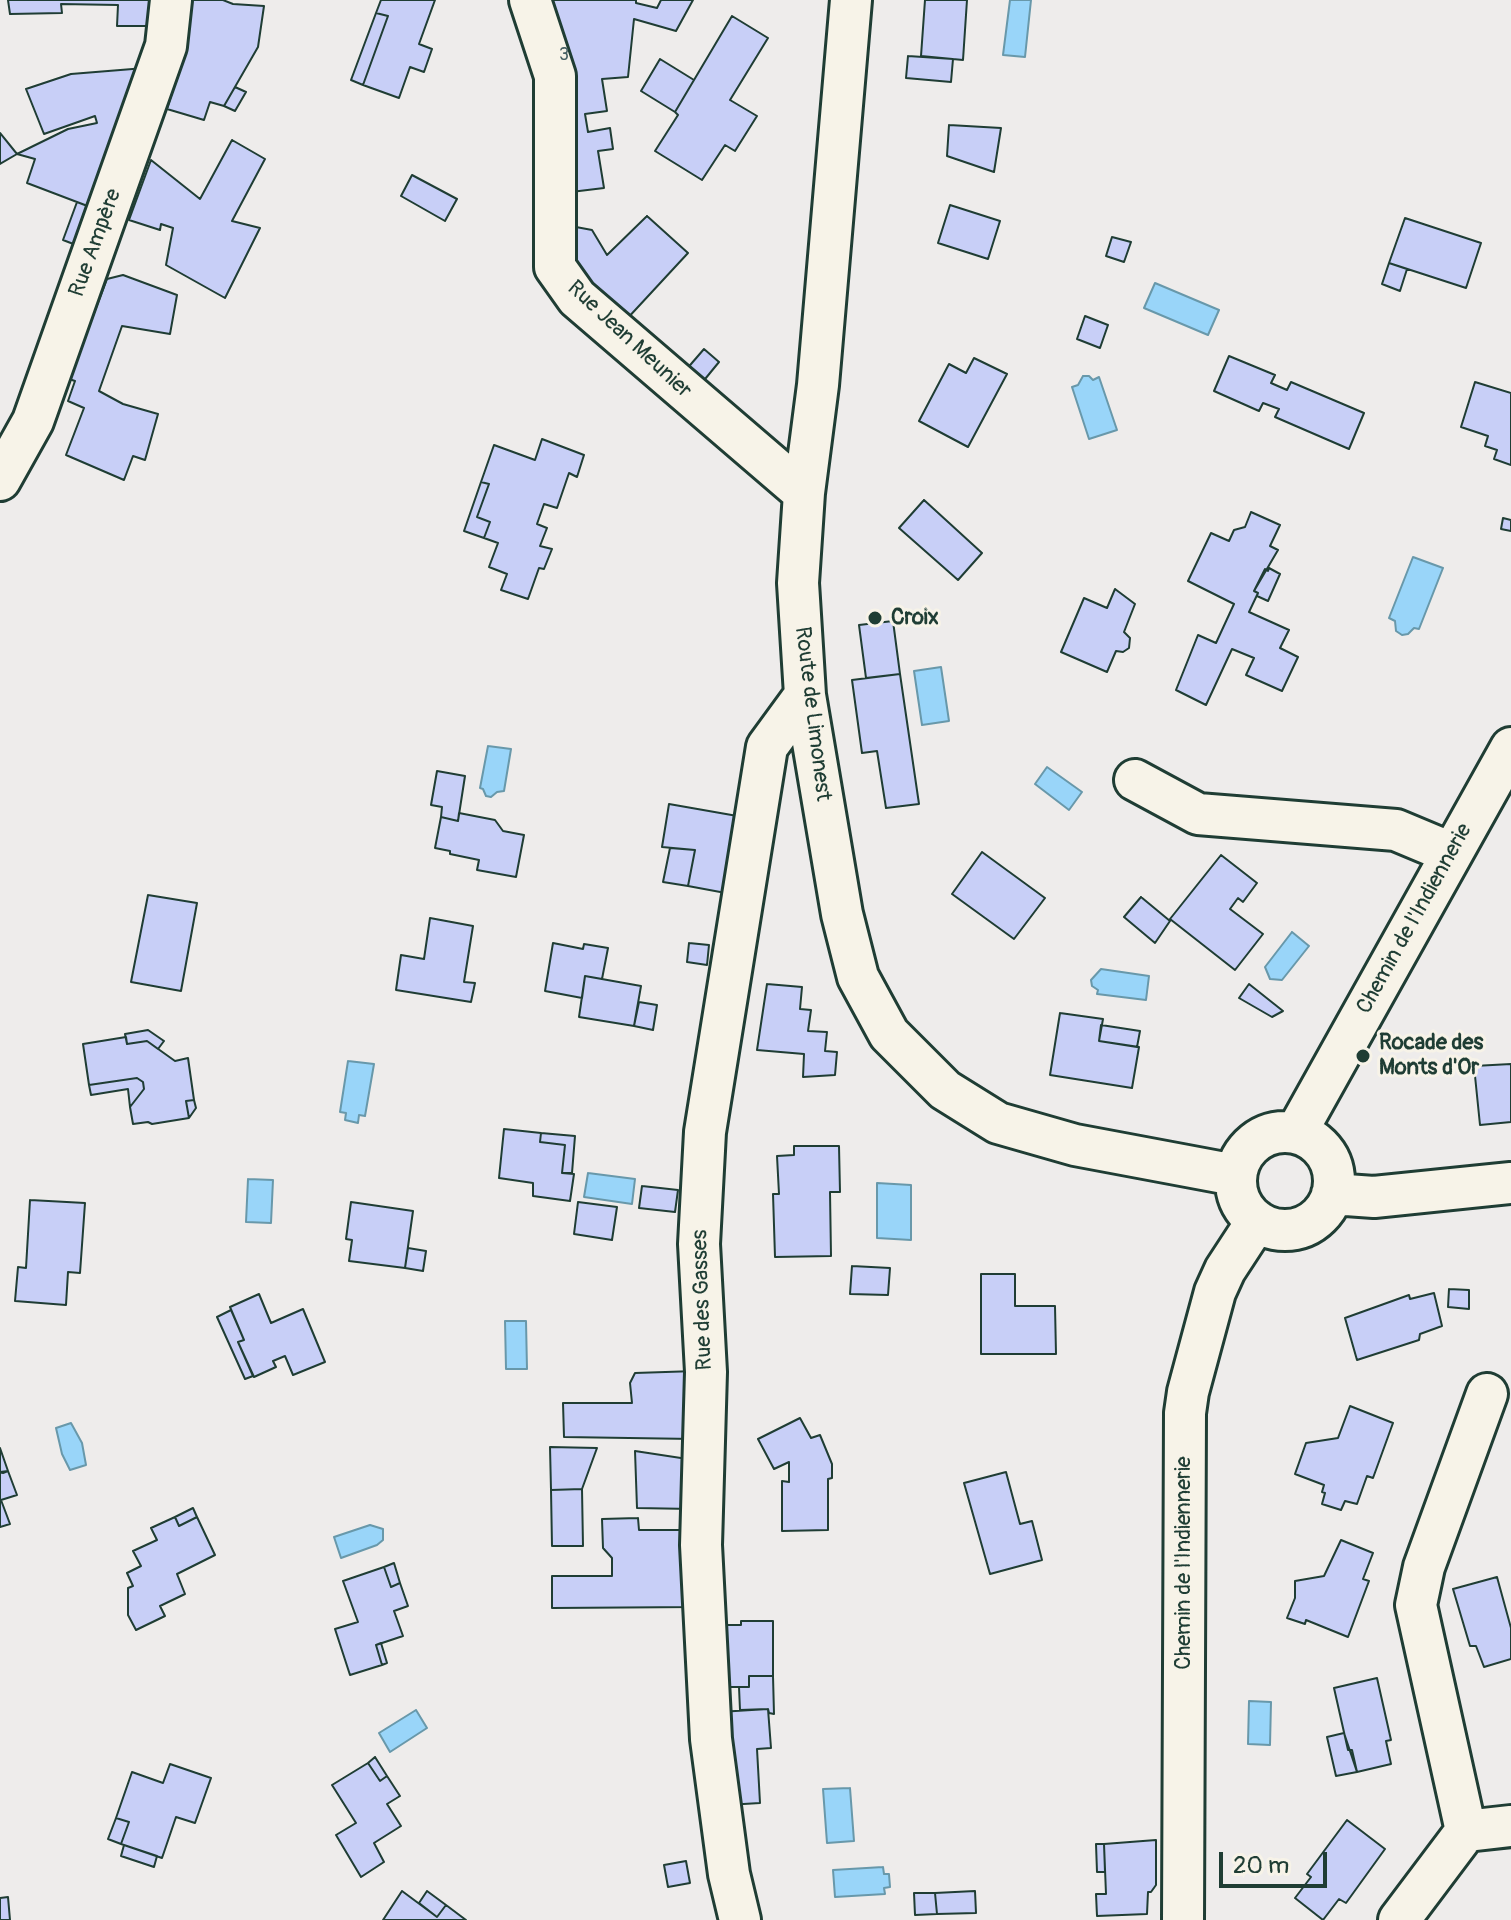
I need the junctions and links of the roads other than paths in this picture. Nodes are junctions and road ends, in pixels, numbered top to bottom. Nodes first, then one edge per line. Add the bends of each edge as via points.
1 (171, 0) edge
2 (530, 0) edge
3 (851, 0) edge
4 (0, 480) edge
5 (804, 493) junction
6 (805, 695) junction
7 (1511, 748) edge
8 (1135, 780) dead end
9 (1498, 794) edge
10 (1451, 853) junction
11 (1296, 1133) junction
12 (1235, 1175) junction
13 (1511, 1183) edge
14 (1332, 1194) junction
15 (1257, 1221) junction
16 (1487, 1394) dead end
17 (1511, 1826) edge
18 (1466, 1831) junction
19 (740, 1920) edge
20 (1183, 1920) edge
21 (1399, 1920) edge

1 - 4 street, Rue Ampère via 166,46 33,421
2 - 5 street, Rue Jean Meunier via 555,76 555,267 577,298
3 - 5 street, Route de Limonest
5 - 6 street, Route de Limonest via 798,583
6 - 12 street, Route de Limonest via 842,914 858,977 889,1034 945,1090 998,1123 1075,1145
6 - 19 street, Rue des Gasses via 767,747 705,1132 699,1244 706,1372 701,1545 711,1739
7 - 9 street, Chemin de l'Indiennerie
8 - 10 street via 1198,814 1396,830
9 - 10 street, Chemin de l'Indiennerie
10 - 11 street, Chemin de l'Indiennerie
11 - 12 street via 1263,1136 1240,1159
11 - 14 street via 1310,1138 1331,1163
12 - 15 street via 1240,1201
13 - 14 street via 1374,1197
14 - 15 street via 1326,1208 1302,1227 1271,1228
15 - 20 street, Chemin de l'Indiennerie via 1215,1292 1185,1413
16 - 18 street via 1424,1567 1416,1605
17 - 18 street
18 - 21 street

